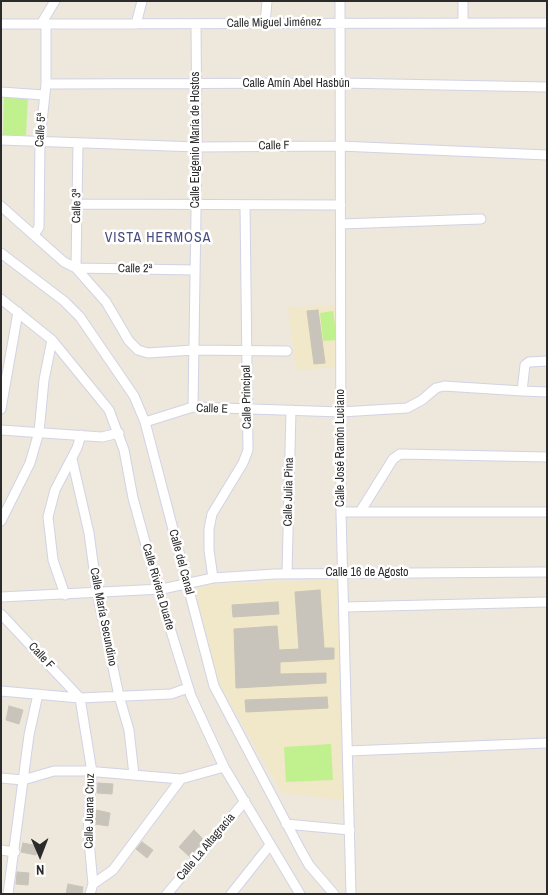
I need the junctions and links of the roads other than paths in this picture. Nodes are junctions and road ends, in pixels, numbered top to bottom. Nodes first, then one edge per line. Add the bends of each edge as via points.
1 (55, 1) edge
2 (142, 1) edge
3 (267, 1) edge
4 (340, 1) edge
5 (463, 1) edge
6 (340, 22) junction
7 (463, 23) junction
8 (547, 23) edge
9 (1, 24) edge
10 (44, 24) junction
11 (136, 24) junction
12 (196, 24) junction
13 (265, 24) junction
14 (340, 83) junction
15 (46, 84) junction
16 (196, 84) junction
17 (547, 87) edge
18 (1, 92) edge
19 (44, 95) junction
20 (1, 140) edge
21 (40, 141) junction
22 (78, 144) junction
23 (340, 146) junction
24 (197, 147) junction
25 (547, 154) edge
26 (77, 204) junction
27 (341, 205) junction
28 (1, 206) edge
29 (196, 206) junction
30 (245, 206) junction
31 (481, 220) dead end
32 (341, 224) junction
33 (34, 235) junction
34 (1, 254) edge
35 (76, 268) junction
36 (194, 270) junction
37 (1, 299) edge
38 (18, 312) junction
39 (52, 340) junction
40 (193, 350) junction
41 (246, 351) junction
42 (287, 351) dead end
43 (5, 356) edge
44 (547, 361) edge
45 (522, 391) junction
46 (547, 392) edge
47 (193, 407) junction
48 (1, 409) edge
49 (248, 410) junction
50 (291, 410) junction
51 (341, 412) junction
52 (145, 422) junction
53 (1, 430) edge
54 (40, 432) junction
55 (118, 433) junction
56 (81, 435) junction
57 (547, 457) edge
58 (72, 459) junction
59 (342, 512) junction
60 (360, 512) junction
61 (547, 512) edge
62 (1, 521) edge
63 (547, 572) edge
64 (345, 573) junction
65 (287, 574) junction
66 (213, 578) junction
67 (185, 583) junction
68 (160, 589) junction
69 (97, 592) junction
70 (65, 595) junction
71 (1, 597) edge
72 (547, 602) edge
73 (345, 607) junction
74 (1, 614) edge
75 (188, 688) junction
76 (1, 690) edge
77 (38, 694) junction
78 (119, 696) junction
79 (80, 698) junction
80 (547, 743) edge
81 (348, 751) junction
82 (224, 767) junction
83 (92, 772) junction
84 (134, 775) junction
85 (1, 778) edge
86 (181, 779) junction
87 (23, 780) junction
88 (245, 801) junction
89 (286, 824) junction
90 (350, 830) junction
91 (270, 845) junction
92 (1, 850) edge
93 (15, 852) junction
94 (93, 884) junction
95 (8, 894) edge
96 (90, 894) edge
97 (167, 894) edge
98 (231, 894) edge
99 (300, 894) edge
100 (334, 894) edge
101 (351, 894) edge

1 - 10 street
2 - 11 street
3 - 13 street
4 - 6 street, Calle José Ramón Luciano
5 - 7 street
6 - 7 street, Calle Miguel Jiménez
6 - 13 street, Calle Miguel Jiménez
6 - 14 street, Calle José Ramón Luciano
7 - 8 street, Calle Miguel Jiménez
9 - 10 street, Calle Miguel Jiménez
10 - 11 street, Calle Miguel Jiménez
10 - 15 street, Calle 5ª
11 - 12 street, Calle Miguel Jiménez
12 - 13 street, Calle Miguel Jiménez
12 - 16 street, Calle Eugenio María de Hostos
14 - 16 street, Calle Amín Abel Hasbún
14 - 17 street, Calle Amín Abel Hasbún
14 - 23 street, Calle José Ramón Luciano
15 - 16 street, Calle Amín Abel Hasbún
15 - 19 street, Calle 5ª
16 - 24 street, Calle Eugenio María de Hostos
18 - 19 street
19 - 21 street, Calle 5ª
20 - 21 street, Calle F
21 - 22 street, Calle F
21 - 33 street, Calle 5ª via 39,226
22 - 24 street, Calle F
22 - 26 street, Calle 3ª
23 - 24 street, Calle F
23 - 25 street, Calle F
23 - 27 street, Calle José Ramón Luciano
24 - 29 street, Calle Eugenio María de Hostos
26 - 29 street
26 - 35 street, Calle 3ª
27 - 30 street
27 - 32 street, Calle José Ramón Luciano
28 - 33 street
29 - 30 street
29 - 36 street, Calle Eugenio María de Hostos
30 - 41 street, Calle Principal
31 - 32 street
32 - 51 street, Calle José Ramón Luciano
33 - 35 street via 64,262
34 - 52 street, Calle del Canal via 80,317 134,396
35 - 36 street, Calle 2ª
35 - 40 street via 106,302 129,342 138,350 148,353
36 - 40 street, Calle Eugenio María de Hostos
37 - 38 street, Calle Riviera Duarte
38 - 39 street, Calle Riviera Duarte
38 - 43 street
39 - 54 street via 44,380
39 - 55 street, Calle Riviera Duarte via 103,400
40 - 41 street
40 - 47 street, Calle Eugenio María de Hostos
41 - 42 street
41 - 49 street, Calle Principal
43 - 48 street
44 - 45 street via 525,365
45 - 46 street, Calle E
45 - 51 street, Calle E via 444,386 407,408
47 - 49 street, Calle E
47 - 52 street, Calle E
49 - 50 street, Calle E
49 - 66 street, Calle Principal via 248,450 212,514 209,550
50 - 51 street, Calle E
50 - 65 street, Calle Julia Pina
51 - 59 street, Calle José Ramón Luciano
52 - 67 street, Calle del Canal
53 - 54 street
54 - 56 street
54 - 62 street via 30,463
55 - 56 street via 102,437
55 - 68 street, Calle Riviera Duarte
56 - 58 street
57 - 60 street via 400,454 393,459
58 - 69 street, Calle María Secundino via 89,533
58 - 70 street via 55,490 48,517 53,560
59 - 60 street
59 - 64 street, Calle José Ramón Luciano
60 - 61 street
63 - 64 street, Calle 16 de Agosto
64 - 65 street, Calle 16 de Agosto
64 - 73 street, Calle José Ramón Luciano
65 - 66 street, Calle 16 de Agosto
66 - 67 street, Calle 16 de Agosto
67 - 68 street, Calle 16 de Agosto
67 - 89 street, Calle del Canal via 214,686
68 - 69 street, Calle 16 de Agosto
68 - 75 street, Calle Riviera Duarte
69 - 70 street, Calle 16 de Agosto
69 - 78 street, Calle María Secundino
70 - 71 street, Calle 16 de Agosto
72 - 73 street
73 - 81 street, Calle José Ramón Luciano
74 - 79 street, Calle F
75 - 78 street via 171,694
75 - 82 street, Calle Riviera Duarte
76 - 77 street
77 - 79 street
77 - 87 street
78 - 79 street
78 - 84 street, Calle María Secundino via 129,730
79 - 83 street, Calle Juana Cruz
80 - 81 street
81 - 90 street, Calle José Ramón Luciano
82 - 86 street
82 - 88 street, Calle Riviera Duarte
83 - 84 street
83 - 87 street via 54,772
83 - 94 street, Calle Juana Cruz via 88,831
84 - 86 street
85 - 87 street
86 - 94 street via 112,870
87 - 93 street
88 - 91 street, Calle Riviera Duarte
88 - 97 street, Calle La Altagracia
89 - 90 street
89 - 100 street, Calle del Canal via 309,866
90 - 101 street, Calle José Ramón Luciano
91 - 98 street
91 - 99 street, Calle Riviera Duarte
92 - 93 street
93 - 95 street
94 - 96 street, Calle Juana Cruz

